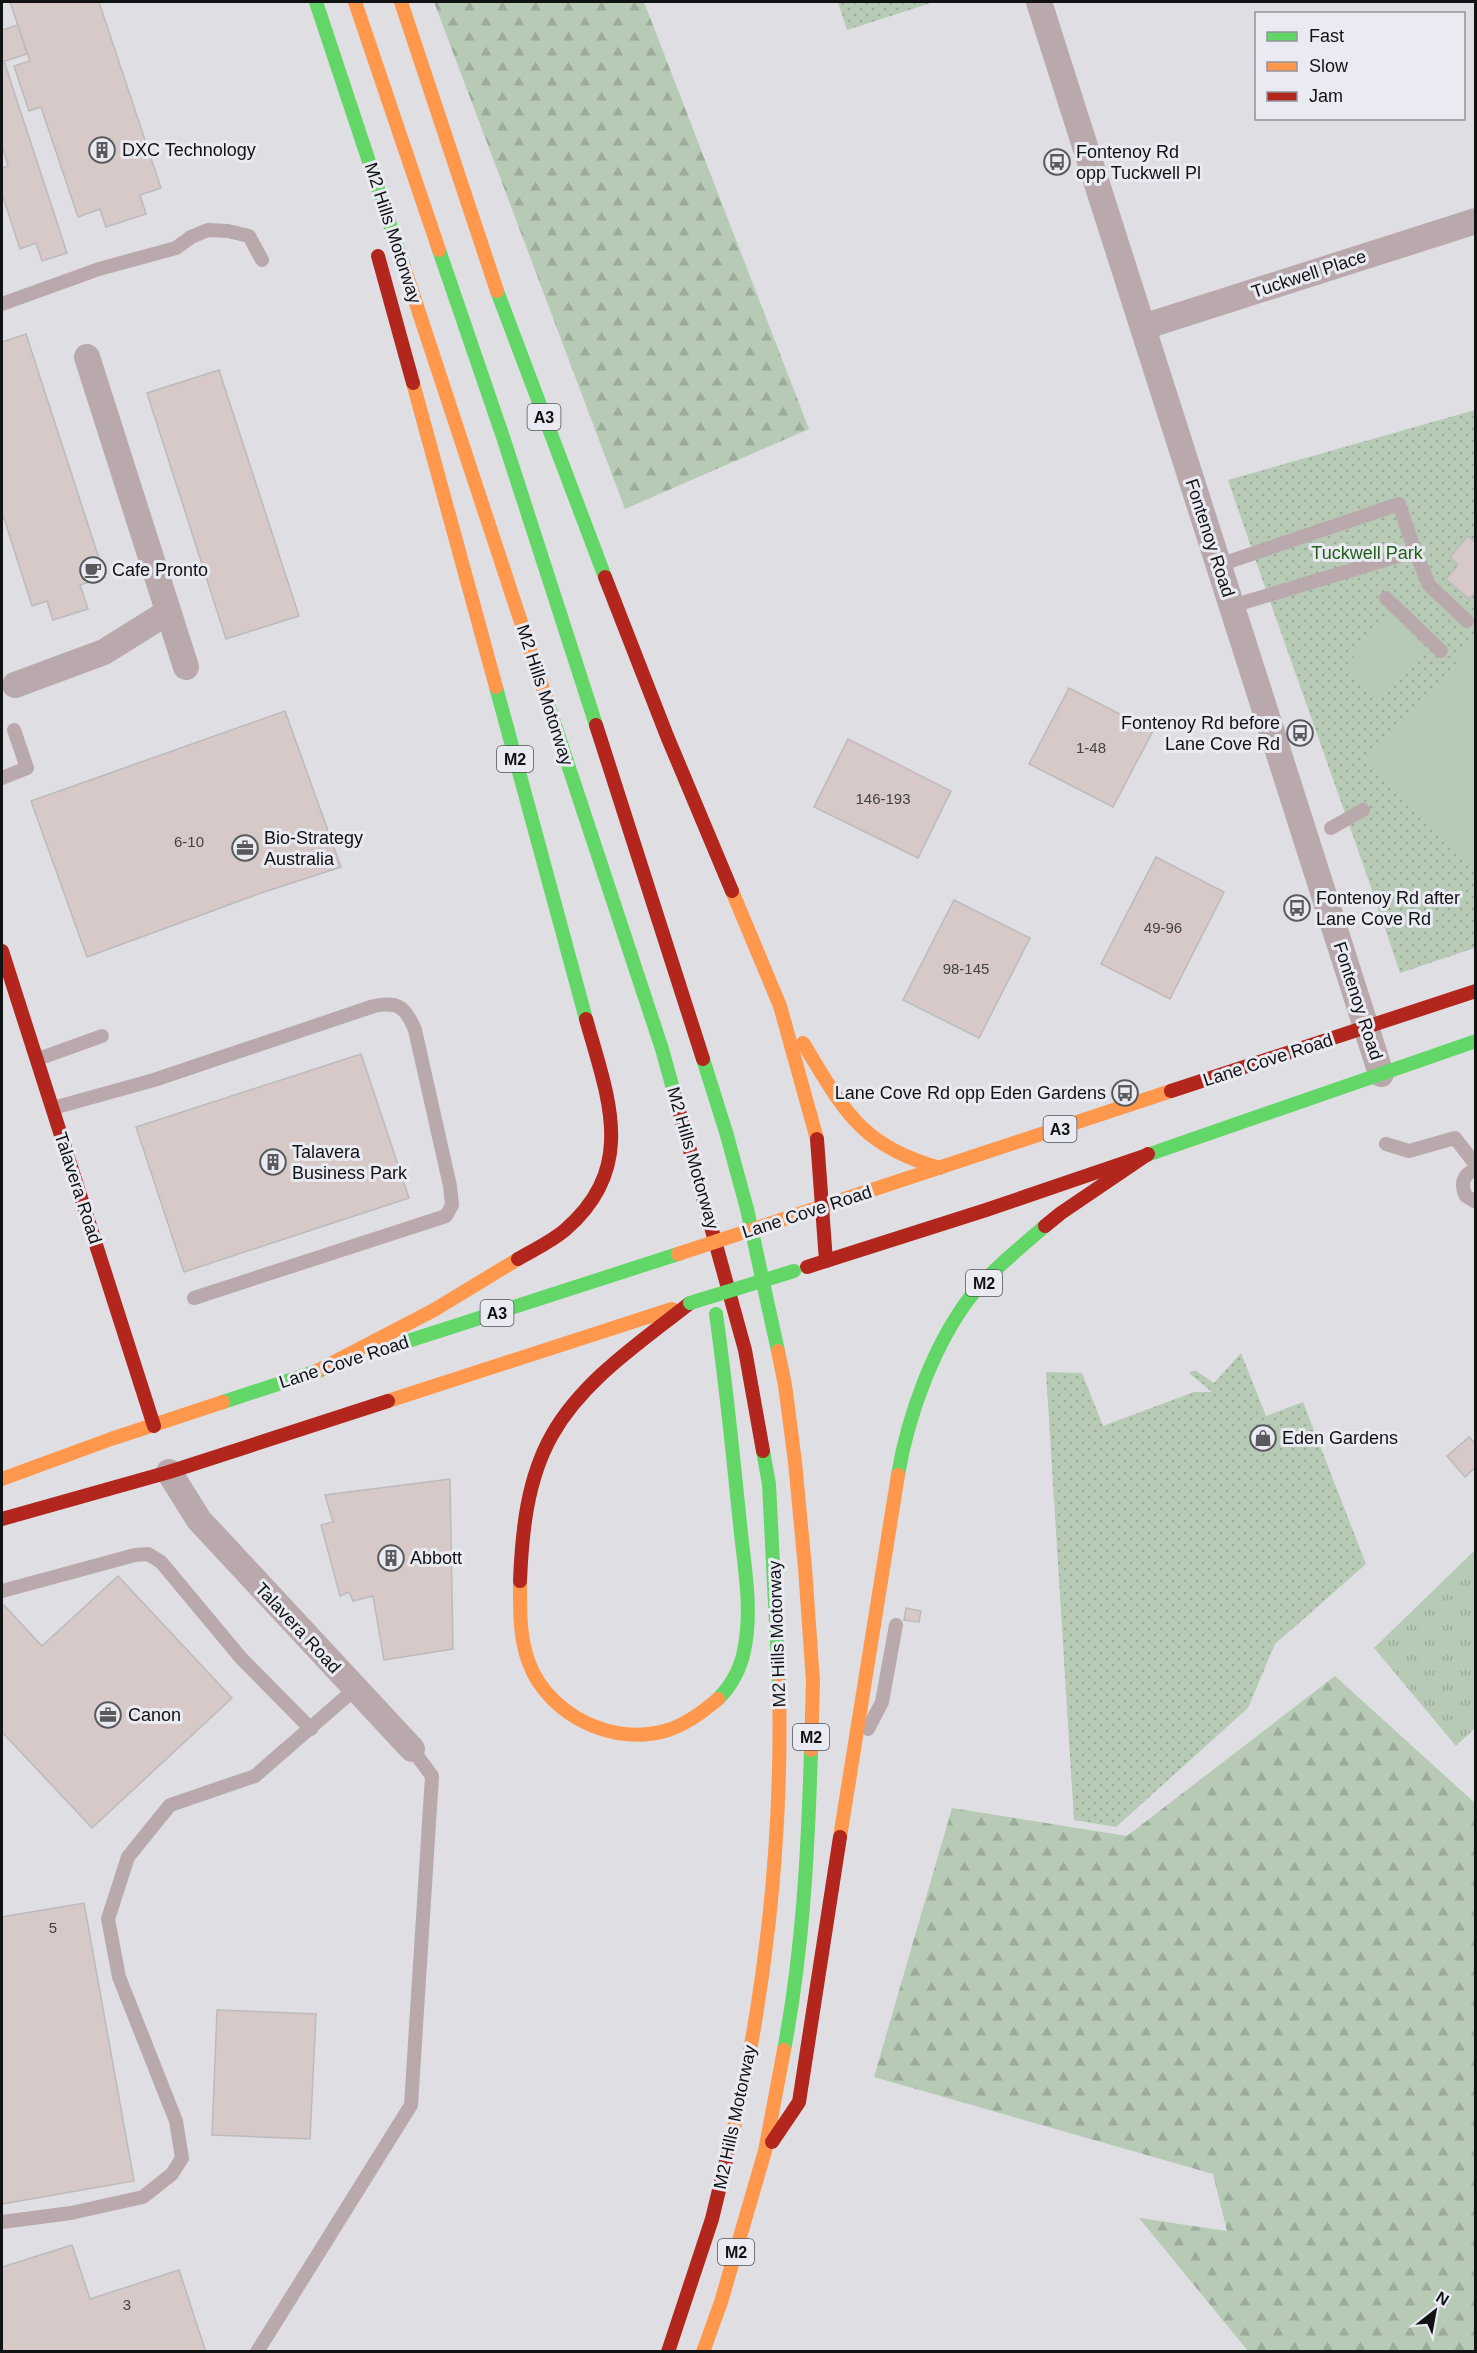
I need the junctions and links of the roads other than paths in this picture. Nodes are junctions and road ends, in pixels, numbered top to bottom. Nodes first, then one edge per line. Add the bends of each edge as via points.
1 (309, 2) edge
2 (316, 2) edge
3 (355, 2) edge
4 (400, 2) edge
5 (1039, 2) edge
6 (345, 132) dead end
7 (1476, 221) edge
8 (376, 247) dead end
9 (262, 260) dead end
10 (2, 304) edge
11 (1143, 327) junction
12 (87, 357) dead end
13 (1415, 551) junction
14 (1219, 565) junction
15 (1386, 598) dead end
16 (1232, 606) junction
17 (168, 612) junction
18 (1467, 621) dead end
19 (1440, 651) dead end
20 (186, 667) dead end
21 (15, 685) dead end
22 (14, 730) dead end
23 (2, 777) edge
24 (1364, 810) dead end
25 (1331, 828) dead end
26 (2, 951) edge
27 (1476, 991) edge
28 (780, 1006) junction
29 (1366, 1028) junction
30 (102, 1036) dead end
31 (1476, 1041) edge
32 (38, 1059) junction
33 (1381, 1074) junction
34 (52, 1108) junction
35 (1386, 1144) dead end
36 (1148, 1154) junction
37 (1476, 1167) edge
38 (940, 1168) junction
39 (1476, 1202) edge
40 (820, 1206) junction
41 (715, 1238) junction
42 (826, 1261) junction
43 (194, 1298) dead end
44 (690, 1303) junction
45 (316, 1371) junction
46 (156, 1432) junction
47 (167, 1466) junction
48 (2, 1479) edge
49 (2, 1519) edge
50 (2, 1591) edge
51 (896, 1625) dead end
52 (355, 1689) junction
53 (311, 1729) junction
54 (412, 1749) joint
55 (852, 1761) junction
56 (765, 2151) junction
57 (2, 2222) edge
58 (257, 2352) edge
59 (668, 2352) edge
60 (703, 2352) edge

1 - 6 main road
2 - 41 main road, M2 Hills Motorway / M2 via 662,1049
3 - 56 main road, M2 Hills Motorway / M2 via 503,437 726,1132 776,1337 795,1462 813,1681 808,1864 791,2015
4 - 28 main road, A3 via 501,304 573,495 667,736
5 - 11 street, Fontenoy Road
7 - 11 street, Tuckwell Place
8 - 45 main road, M2 via 604,1084 612,1125 612,1151 606,1176 594,1199 563,1232 434,1310
9 - 10 lane via 249,236 208,230 176,248 99,269
11 - 14 street, Fontenoy Road
12 - 17 street
13 - 14 lane via 1399,504
13 - 16 lane
13 - 18 lane via 1429,585
14 - 16 street, Fontenoy Road
15 - 19 lane
16 - 29 street, Fontenoy Road
17 - 20 street
17 - 21 street via 104,652
22 - 23 lane via 27,768
24 - 25 lane
26 - 32 main road, Talavera Road
27 - 29 main road, Lane Cove Road / A3
28 - 38 main road, A3 via 844,1110 863,1132 902,1157
28 - 40 main road, A3 via 816,1132
29 - 33 street, Fontenoy Road
29 - 38 main road, Lane Cove Road / A3
30 - 32 lane
31 - 33 main road
32 - 34 main road, Talavera Road
33 - 36 main road
34 - 43 lane via 154,1080 374,1006 398,1005 409,1015 450,1186 452,1205 446,1216
34 - 46 main road, Talavera Road
35 - 37 lane via 1408,1151 1455,1138
36 - 42 main road
36 - 55 main road, M2 via 1061,1213 1010,1256 971,1296 938,1350 911,1415 899,1470
37 - 39 lane via 1463,1184 1466,1196
38 - 40 main road, Lane Cove Road / A3
40 - 42 main road, A3
40 - 45 main road, Lane Cove Road / A3, bridge
41 - 44 main road, M2 via 712,1284 730,1419 746,1599 746,1646 738,1673 716,1702 662,1732 616,1733 569,1715 546,1693 528,1662 520,1632 530,1493 543,1452 584,1391
41 - 59 main road, M2 Hills Motorway / M2 via 745,1350 770,1484 781,1751 759,2001 712,2219
42 - 44 main road, bridge
44 - 47 main road
45 - 46 main road, Lane Cove Road / A3
46 - 48 main road, Lane Cove Road / A3 via 111,1439
47 - 49 main road
47 - 52 street, Talavera Road via 199,1520
50 - 53 lane via 148,1554 161,1562 241,1658
51 - 55 lane via 882,1702
52 - 53 lane
52 - 54 street, Talavera Road
53 - 57 lane via 255,1776 170,1805 128,1857 108,1919 119,1977 176,2121 182,2158 172,2174 143,2197 71,2213
54 - 58 lane via 432,1776 411,2104
55 - 56 main road, M2 via 799,2102
56 - 60 main road, M2 Hills Motorway / M2

